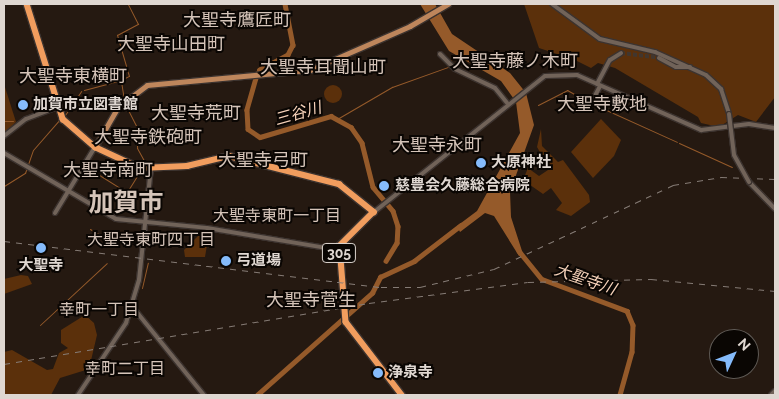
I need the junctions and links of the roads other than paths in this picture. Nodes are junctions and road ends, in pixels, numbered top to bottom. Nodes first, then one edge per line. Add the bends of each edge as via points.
1 (27, 4) edge
2 (552, 4) edge
3 (446, 5) edge
4 (621, 53) dead end
5 (440, 54) dead end
6 (659, 58) tunnel mouth
7 (690, 67) junction
8 (598, 85) junction
9 (507, 103) junction
10 (590, 105) dead end
11 (58, 107) junction
12 (775, 128) edge
13 (4, 136) edge
14 (94, 147) junction
15 (4, 153) edge
16 (152, 168) junction
17 (68, 192) junction
18 (775, 209) edge
19 (374, 212) junction
20 (55, 213) dead end
21 (145, 221) junction
22 (339, 250) junction
23 (132, 305) junction
24 (775, 391) edge
25 (78, 395) edge
26 (204, 395) edge
27 (402, 395) edge
28 (771, 395) edge

1 - 11 highway
2 - 7 street via 600,39 655,52
3 - 14 main road via 421,20 314,68 147,86 118,107
4 - 8 street via 610,60
5 - 9 street via 455,69 495,88
6 - 7 street via 676,67
7 - 18 street, bridge via 718,85 729,114 734,155 749,182
8 - 9 street via 563,73 542,77
8 - 10 street
8 - 12 street via 701,130 749,124
9 - 19 street
11 - 13 street via 26,120
11 - 14 highway via 73,132
14 - 16 highway via 129,165
14 - 17 street
15 - 17 street
16 - 19 highway via 187,166 229,156 339,184
16 - 21 street
17 - 20 street
17 - 21 street via 116,220
19 - 22 highway, 305 via 347,235
21 - 22 street
21 - 23 street
22 - 27 highway, 305 via 346,322
23 - 25 street via 120,334
23 - 26 street
24 - 28 street

